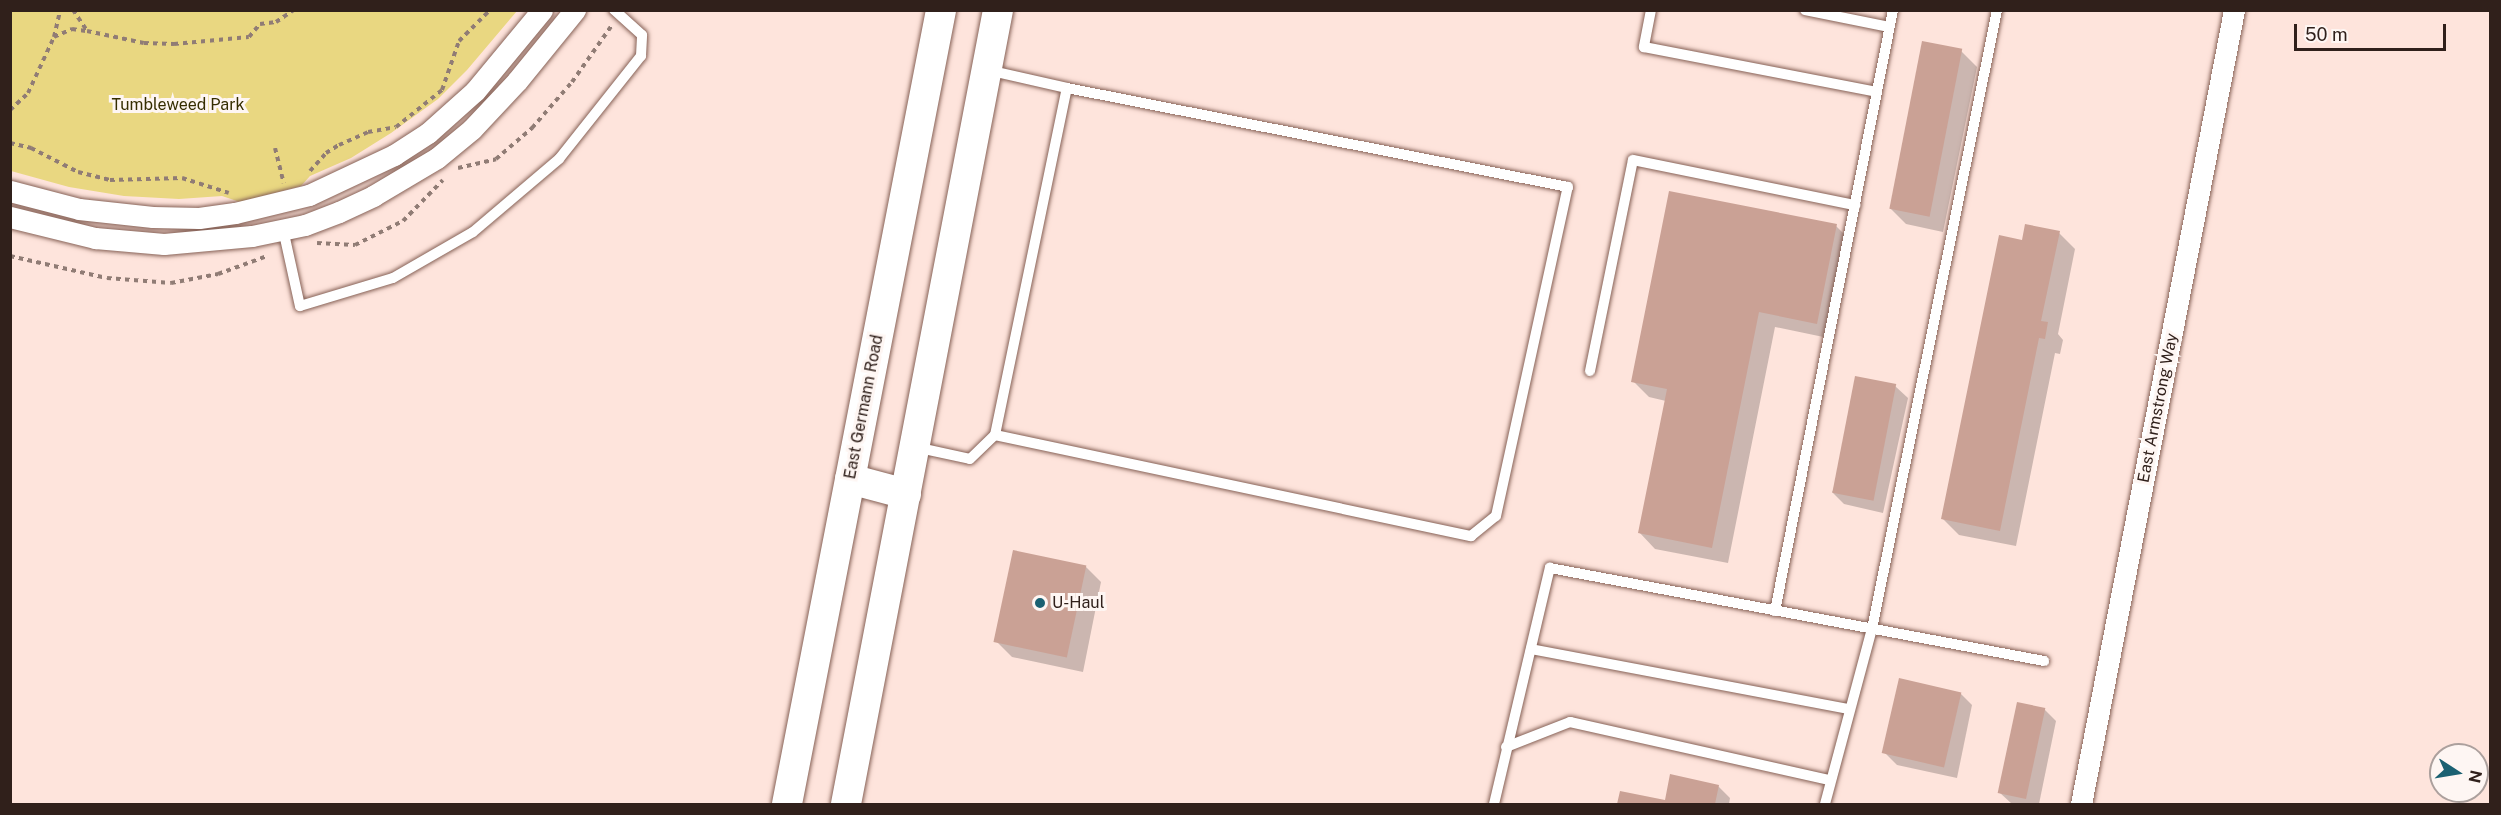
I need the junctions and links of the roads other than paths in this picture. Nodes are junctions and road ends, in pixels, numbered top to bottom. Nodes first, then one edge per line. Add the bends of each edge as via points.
1 (542, 10) edge
2 (575, 10) edge
3 (614, 10) edge
4 (941, 10) edge
5 (998, 10) edge
6 (1651, 10) edge
7 (1805, 10) edge
8 (1893, 10) edge
9 (1998, 10) edge
10 (2234, 10) edge
11 (1889, 27) junction
12 (987, 70) junction
13 (1067, 88) junction
14 (1877, 92) junction
15 (10, 191) edge
16 (276, 196) junction
17 (1855, 205) junction
18 (10, 217) edge
19 (283, 230) junction
20 (1590, 372) dead end
21 (995, 435) junction
22 (915, 447) junction
23 (850, 479) junction
24 (906, 494) junction
25 (1775, 611) junction
26 (1872, 629) junction
27 (1531, 649) junction
28 (2044, 660) dead end
29 (1849, 710) junction
30 (1506, 747) junction
31 (1830, 780) junction
32 (787, 804) edge
33 (846, 804) edge
34 (1494, 804) edge
35 (1825, 804) edge
36 (2081, 804) edge

1 - 16 street via 475,91 428,133 344,180
2 - 19 street via 488,112 437,158 339,212
3 - 19 lane via 642,35 641,56 559,159 473,232 393,278 300,306
4 - 23 main road, East Germann Road
5 - 12 main road
6 - 14 lane via 1644,47
7 - 11 lane
8 - 11 lane
9 - 26 lane
10 - 36 street, East Armstrong Way
11 - 14 lane
12 - 13 lane
12 - 22 main road
13 - 21 lane
13 - 21 lane via 1568,187 1497,516 1471,536
14 - 17 lane
15 - 16 street via 79,209 153,218 199,218
16 - 19 street
17 - 20 lane via 1633,160
17 - 25 lane
18 - 19 street via 95,238 164,244 210,242
21 - 22 lane via 970,459
22 - 24 main road
23 - 24 main road
23 - 32 main road, East Germann Road
24 - 33 main road
25 - 26 lane
25 - 27 lane via 1550,568
26 - 28 lane
26 - 29 lane
27 - 29 lane
27 - 30 lane
29 - 31 lane
30 - 31 lane via 1570,722
30 - 34 lane
31 - 35 lane

